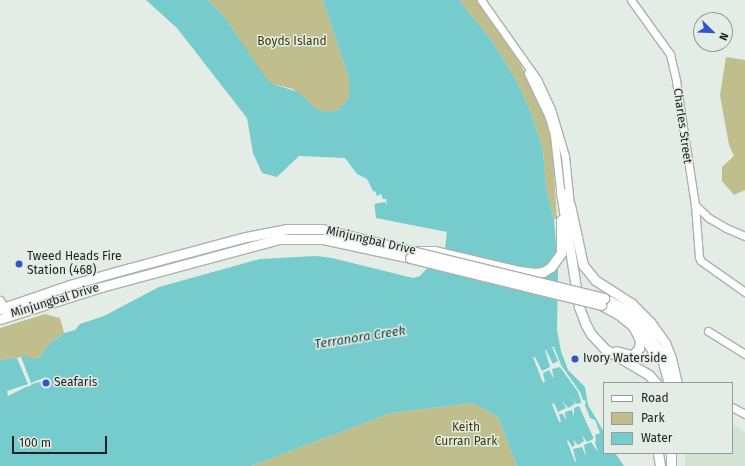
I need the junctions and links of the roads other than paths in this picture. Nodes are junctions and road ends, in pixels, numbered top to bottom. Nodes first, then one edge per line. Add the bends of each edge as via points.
1 (481, 0) edge
2 (631, 0) edge
3 (521, 58) junction
4 (561, 192) junction
5 (570, 205) junction
6 (695, 205) junction
7 (561, 220) joint
8 (745, 236) edge
9 (411, 254) junction
10 (745, 292) edge
11 (602, 302) junction
12 (2, 310) edge
13 (633, 326) junction
14 (708, 331) dead end
15 (745, 354) edge
16 (675, 370) junction
17 (655, 382) edge
18 (663, 382) edge
19 (669, 382) edge
20 (677, 382) edge
21 (681, 382) edge
22 (733, 408) edge
23 (745, 414) edge
24 (658, 454) edge
25 (669, 454) edge
26 (661, 466) edge
27 (671, 466) edge

1 - 3 street
2 - 6 street, Charles Street via 670,54
3 - 4 street via 554,135
3 - 5 street via 537,79 557,123 565,156
4 - 7 street
4 - 17 main road via 579,307 586,325 605,349 649,375
5 - 13 main road via 579,280 587,318 600,339 625,355 634,354 640,345
5 - 16 main road via 580,256 586,269 599,283 631,304 650,322 665,343
6 - 8 street via 709,218
6 - 10 street, Charles Street via 701,261
7 - 9 main road, bridge via 560,253 551,267 543,272 527,273 434,251
9 - 11 main road, Minjungbal Drive, bridge
9 - 12 main road, Minjungbal Drive via 322,229 271,231 73,284
11 - 13 main road
11 - 19 main road via 629,312 639,320 660,352
13 - 18 main road via 650,346
14 - 15 street
16 - 20 main road
16 - 21 main road
22 - 23 street
24 - 26 main road
25 - 26 main road
25 - 27 main road

